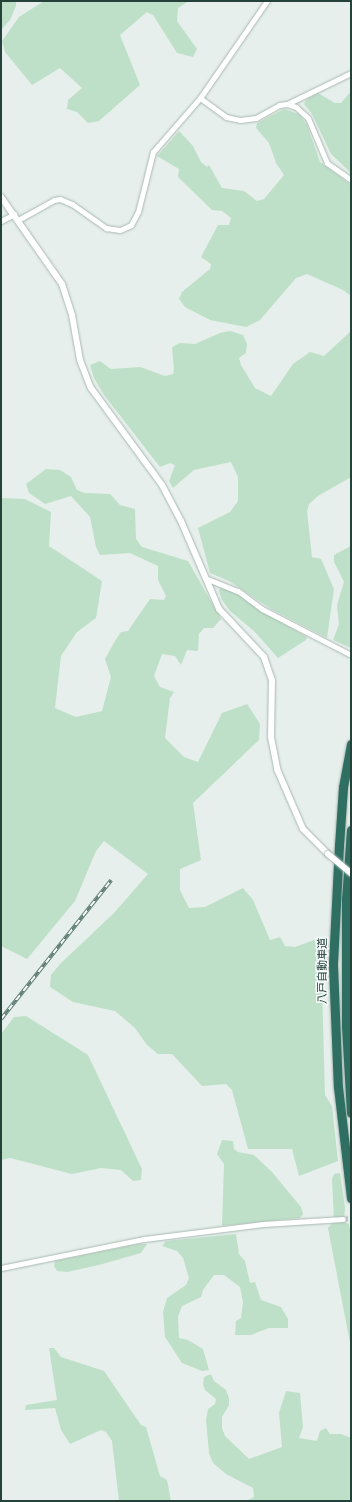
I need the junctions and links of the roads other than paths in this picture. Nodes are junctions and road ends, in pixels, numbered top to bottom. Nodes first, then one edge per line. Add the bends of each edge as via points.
1 (267, 1) edge
2 (351, 73) edge
3 (200, 98) junction
4 (287, 104) junction
5 (351, 180) edge
6 (1, 197) edge
7 (14, 214) junction
8 (18, 220) junction
9 (1, 221) edge
10 (205, 578) junction
11 (350, 655) edge
12 (351, 744) edge
13 (351, 830) edge
14 (351, 873) edge
15 (351, 1113) edge
16 (351, 1198) edge
17 (343, 1219) tunnel mouth
18 (1, 1268) edge

1 - 3 street
2 - 4 street
3 - 4 street via 219,113 240,120 256,118 279,105
3 - 8 street via 153,152 138,212 127,229 106,228 72,204 60,200 54,200
4 - 5 street via 296,107 308,118 327,163
6 - 7 street
7 - 8 street
7 - 9 street
8 - 10 street via 64,288 80,360 91,388 162,485 181,521
10 - 11 street via 238,591 262,608
10 - 14 street, bridge via 219,608 256,646 266,661 272,680 271,736 277,769 303,829
12 - 16 highway, 八戸自動車道 via 343,787 338,846 333,965 338,1087
13 - 15 highway via 346,899 346,1026
17 - 18 street via 263,1224 144,1240

